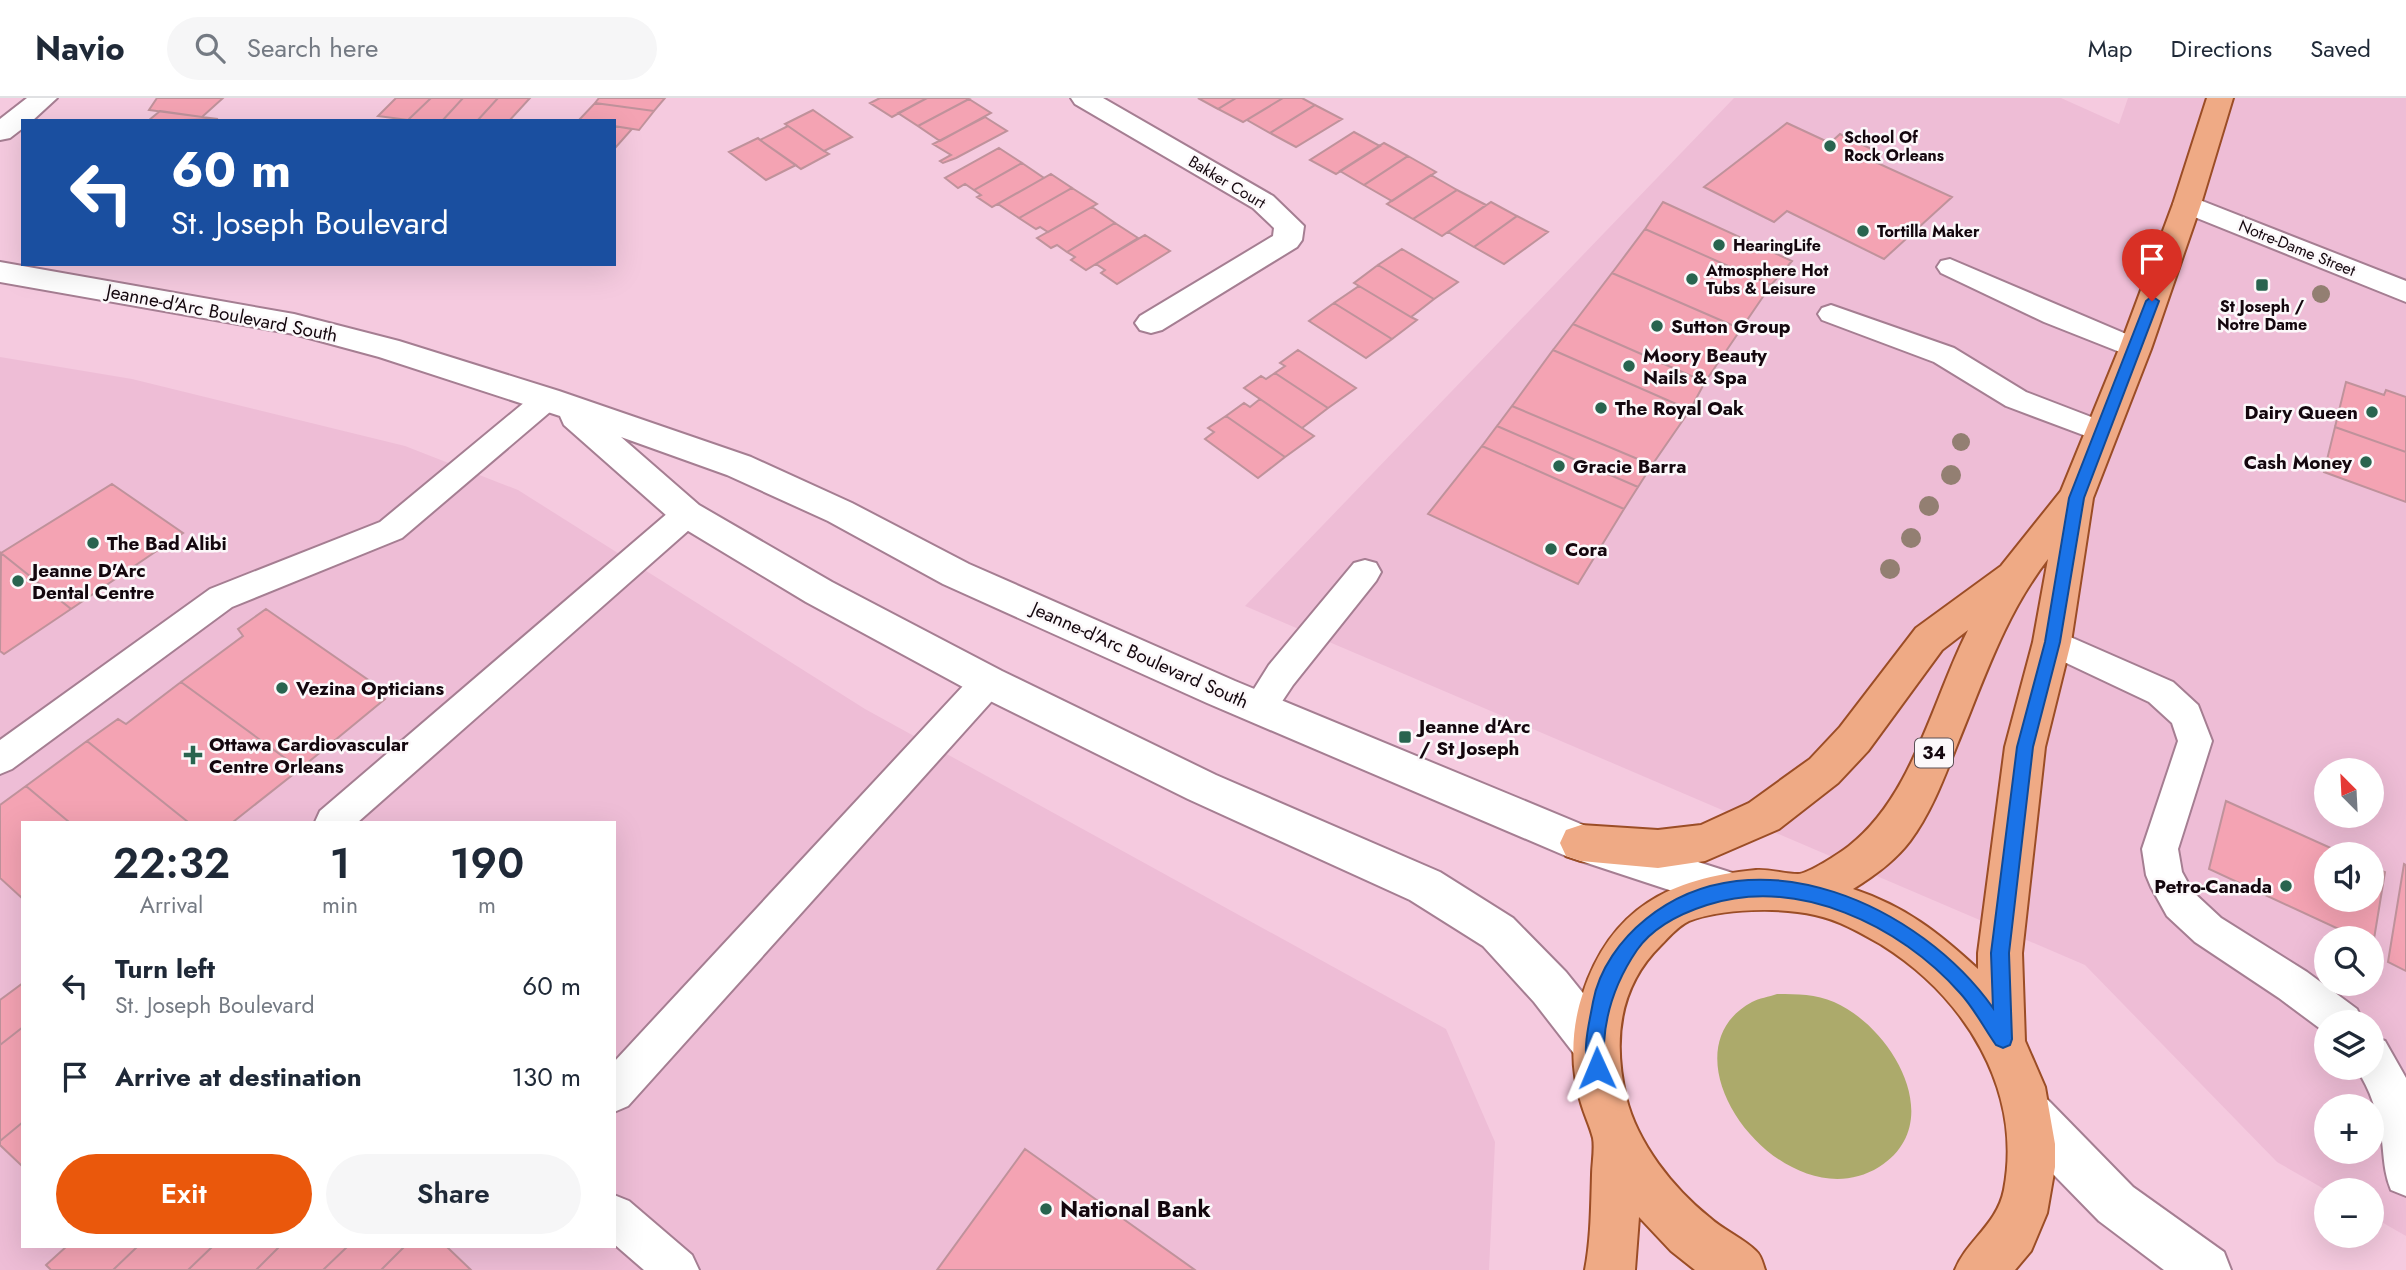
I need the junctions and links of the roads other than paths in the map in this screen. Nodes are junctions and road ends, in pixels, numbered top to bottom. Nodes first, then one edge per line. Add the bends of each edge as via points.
1 (44, 98) edge
2 (1084, 98) edge
3 (2220, 98) edge
4 (0, 132) edge
5 (2187, 204) junction
6 (1950, 267) dead end
7 (0, 272) edge
8 (2406, 292) edge
9 (1831, 314) dead end
10 (1151, 323) dead end
11 (2135, 349) junction
12 (554, 401) junction
13 (2102, 432) junction
14 (2076, 498) junction
15 (687, 514) junction
16 (1365, 572) dead end
17 (2014, 576) junction
18 (2052, 642) junction
19 (988, 682) junction
20 (1259, 708) junction
21 (0, 759) edge
22 (334, 821) edge
23 (1581, 843) junction
24 (1727, 890) junction
25 (1809, 892) junction
26 (2327, 1010) edge
27 (2003, 1039) junction
28 (1595, 1044) junction
29 (2384, 1075) edge
30 (616, 1090) edge
31 (2031, 1117) junction
32 (1618, 1141) junction
33 (2406, 1175) edge
34 (616, 1218) edge
35 (677, 1270) edge
36 (1610, 1270) edge
37 (1740, 1270) edge
38 (1980, 1270) edge
39 (2206, 1270) edge

1 - 4 main road
2 - 10 main road, Bakker Court via 1263,202 1289,226 1287,240
3 - 5 main road, 34
5 - 8 main road, Notre-Dame Street
5 - 11 main road, 34
6 - 11 lane
7 - 12 main road, Jeanne-d'Arc Boulevard South via 294,324
9 - 13 lane via 1944,355 2016,400
11 - 13 main road, 34
12 - 15 main road, Jeanne-d'Arc Boulevard South
12 - 20 main road, Jeanne-d'Arc Boulevard South via 739,466 840,512 956,574
12 - 21 lane via 391,530 221,598
13 - 14 main road, 34
14 - 17 main road, 34
14 - 18 main road, 34
15 - 19 main road, Jeanne-d'Arc Boulevard South via 819,592
15 - 22 lane
16 - 20 lane via 1280,675
17 - 23 main road via 1929,639 1839,755 1764,816 1705,843 1658,849
17 - 25 main road, 34 via 1973,658 1919,789 1895,829 1863,860
18 - 26 lane via 2161,691 2186,715 2195,741 2160,849 2164,875 2180,904 2208,930
18 - 27 main road, 34 via 2025,747 2006,889 2000,953
19 - 28 main road, Jeanne-d'Arc Boulevard South via 1202,787 1425,886 1498,932
19 - 30 lane
20 - 23 main road, Jeanne-d'Arc Boulevard South
23 - 24 main road, Jeanne-d'Arc Boulevard South
24 - 25 main road, 34 via 1767,887
24 - 28 main road, 34 via 1674,907 1633,941 1605,987
25 - 27 main road, 34 via 1865,912 1919,944 1966,987
27 - 31 main road, 34 via 2021,1078
28 - 32 main road, 34 via 1600,1092
29 - 33 lane via 2402,1129
31 - 38 main road, 34 via 2032,1178 2013,1233
31 - 39 main road via 2116,1204
32 - 36 main road, 34
32 - 37 main road, 34 via 1655,1200 1709,1252
34 - 35 lane

